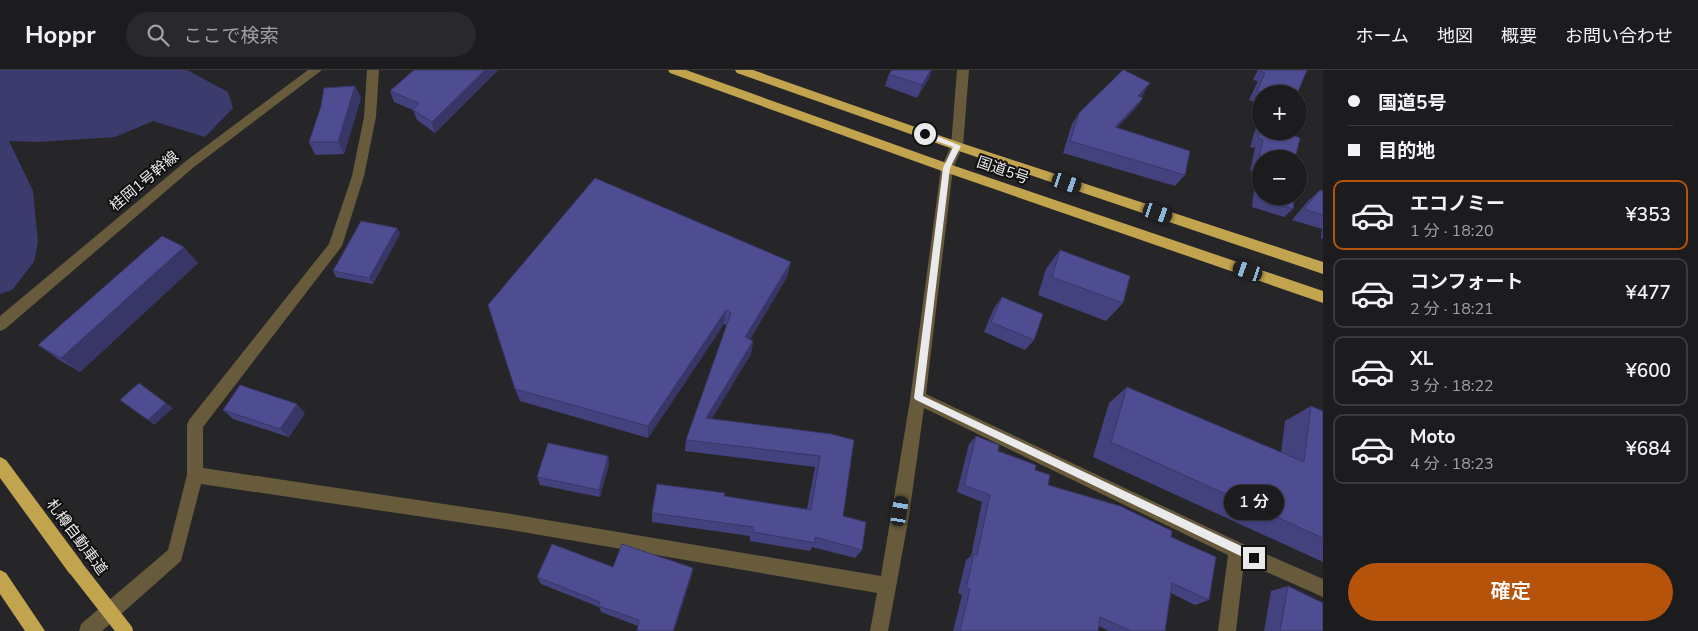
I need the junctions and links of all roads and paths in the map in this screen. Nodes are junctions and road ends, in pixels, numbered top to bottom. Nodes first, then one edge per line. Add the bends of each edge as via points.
1 (316, 70) edge
2 (373, 70) edge
3 (674, 70) edge
4 (741, 70) edge
5 (963, 70) edge
6 (957, 146) junction
7 (947, 168) junction
8 (1323, 268) edge
9 (1323, 297) edge
10 (0, 325) edge
11 (918, 398) junction
12 (0, 466) edge
13 (194, 474) junction
14 (1237, 550) junction
15 (0, 579) edge
16 (888, 586) junction
17 (1323, 588) edge
18 (36, 631) edge
19 (88, 631) edge
20 (125, 631) edge
21 (879, 631) edge
22 (1228, 631) edge

1 - 10 street, 桂岡1号幹線 via 190,164
2 - 13 street via 370,117 358,176 335,246 195,425
3 - 7 highway, 国道5号
4 - 6 highway, 国道5号
5 - 6 street
6 - 7 street
6 - 8 highway, 国道5号
7 - 9 highway, 国道5号
7 - 11 street
11 - 14 street
11 - 16 street
12 - 20 highway, 札樽自動車道, bridge
13 - 16 street via 511,522
13 - 19 street via 175,556
14 - 17 street
14 - 22 street
15 - 18 highway
16 - 21 street

